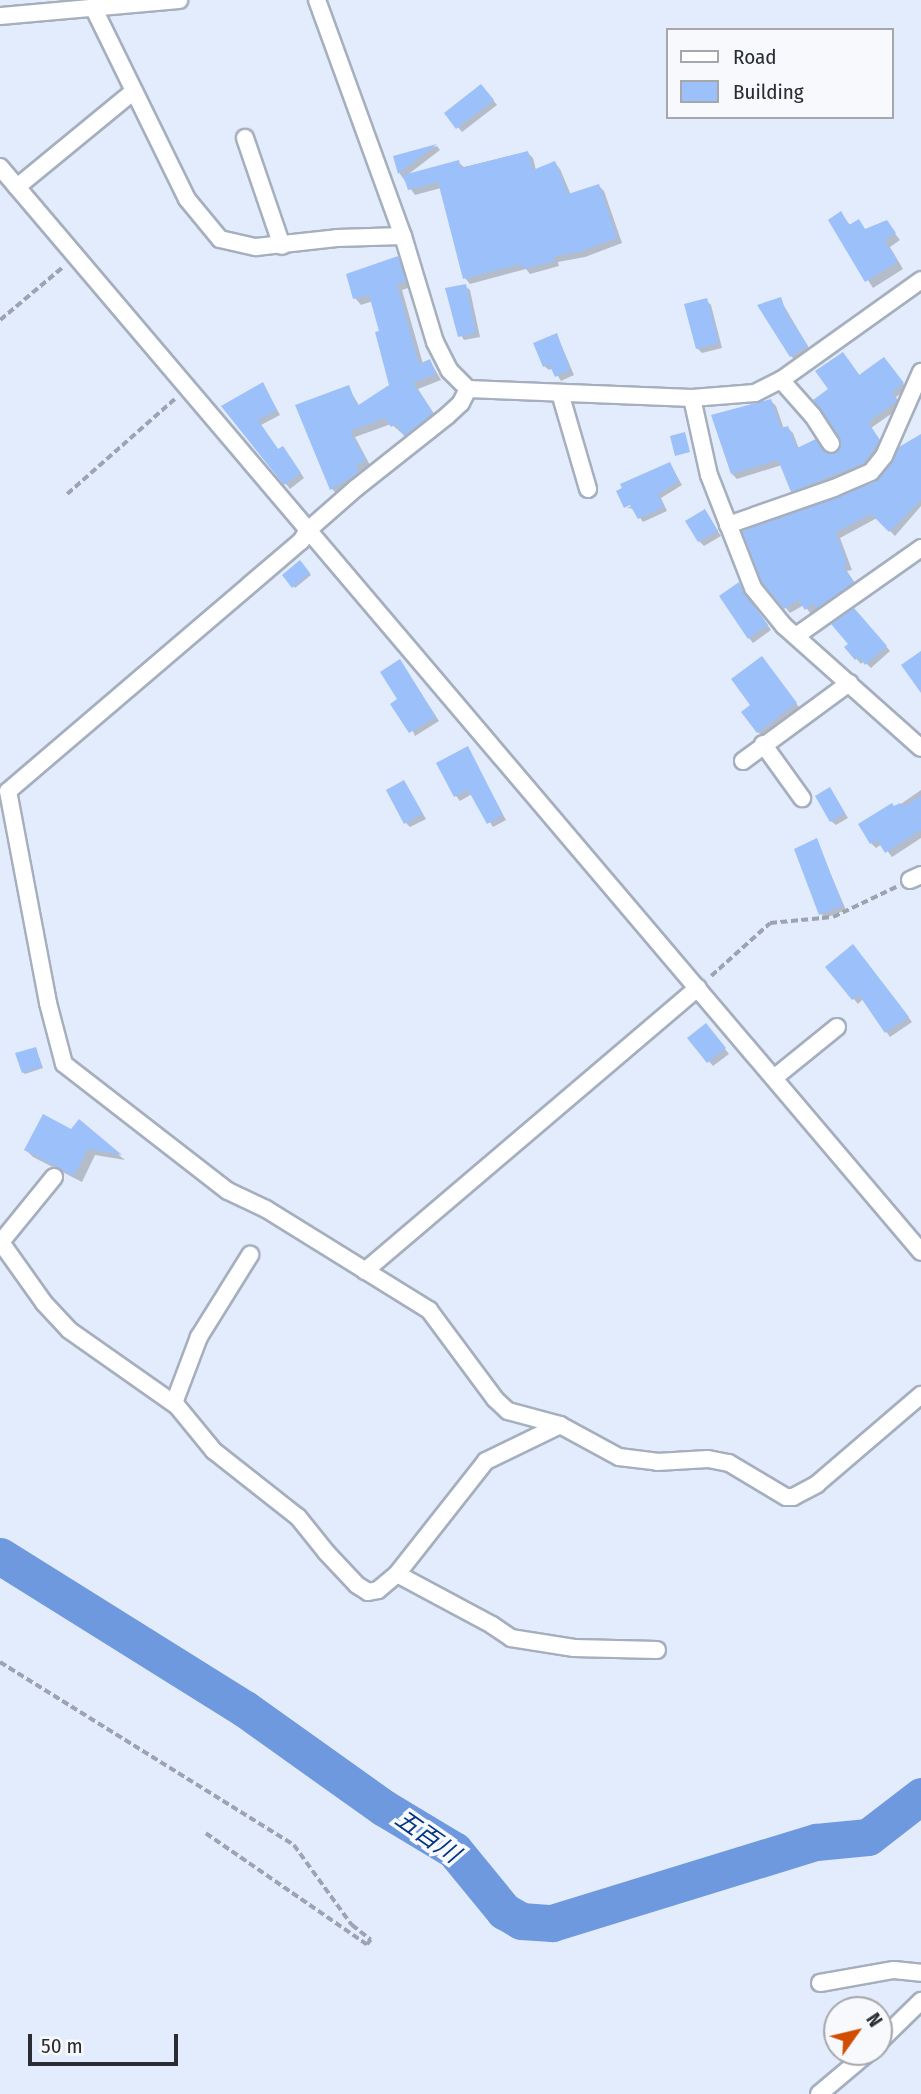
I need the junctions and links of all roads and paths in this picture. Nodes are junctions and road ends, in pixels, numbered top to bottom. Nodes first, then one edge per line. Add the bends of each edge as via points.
1 (179, 0) edge
2 (317, 0) edge
3 (93, 7) junction
4 (0, 16) edge
5 (134, 91) junction
6 (245, 138) dead end
7 (0, 167) edge
8 (17, 187) junction
9 (403, 236) junction
10 (282, 246) junction
11 (75, 257) junction
12 (921, 280) edge
13 (0, 320) edge
14 (921, 372) edge
15 (781, 380) junction
16 (188, 388) junction
17 (468, 389) junction
18 (560, 393) junction
19 (692, 398) junction
20 (831, 444) dead end
21 (588, 489) dead end
22 (67, 494) dead end
23 (728, 525) junction
24 (308, 530) junction
25 (921, 548) edge
26 (796, 636) junction
27 (849, 683) junction
28 (763, 744) junction
29 (921, 748) edge
30 (743, 761) dead end
31 (4, 791) edge
32 (802, 797) dead end
33 (916, 878) edge
34 (698, 988) junction
35 (838, 1027) dead end
36 (774, 1078) junction
37 (54, 1177) dead end
38 (0, 1241) edge
39 (921, 1252) edge
40 (250, 1255) dead end
41 (365, 1271) junction
42 (921, 1395) edge
43 (174, 1403) junction
44 (560, 1425) junction
45 (397, 1574) junction
46 (657, 1650) dead end
47 (0, 1662) edge
48 (205, 1834) dead end
49 (921, 1973) edge
50 (820, 1983) dead end
51 (921, 2001) edge
52 (893, 2028) edge
53 (852, 2066) edge
54 (819, 2094) edge

1 - 3 street
2 - 9 street
3 - 4 street
3 - 5 street
5 - 8 street
5 - 10 street via 187,199 213,233 239,246
6 - 10 street
7 - 8 street
8 - 11 street
9 - 10 street
9 - 17 street via 438,350
11 - 13 path
11 - 16 street
12 - 15 street
14 - 23 street via 884,456 871,472
15 - 19 street via 755,393
15 - 20 street
16 - 22 path
16 - 24 street
17 - 18 street
17 - 24 street via 447,416
18 - 19 street
18 - 21 street
19 - 23 street via 709,475
23 - 26 street via 753,587
24 - 31 street via 301,541
24 - 34 street
25 - 26 street
26 - 27 street
27 - 28 street
27 - 29 street
28 - 30 street
28 - 32 street
31 - 41 street via 64,1063 228,1191 266,1209
33 - 34 path via 833,917 770,923
34 - 36 street
34 - 41 street
35 - 36 street
36 - 39 street
37 - 38 street
38 - 43 street via 69,1330
40 - 43 street via 199,1337
41 - 44 street via 429,1310 508,1411
42 - 44 street via 817,1484 793,1497 729,1463 632,1460 601,1449
43 - 45 street via 214,1451 298,1517 357,1585 368,1592 378,1590
44 - 45 street via 486,1461
45 - 46 street via 511,1638 574,1648
47 - 48 path via 294,1845 352,1925 371,1940 367,1945
49 - 50 street via 894,1970
51 - 52 street
53 - 54 street

